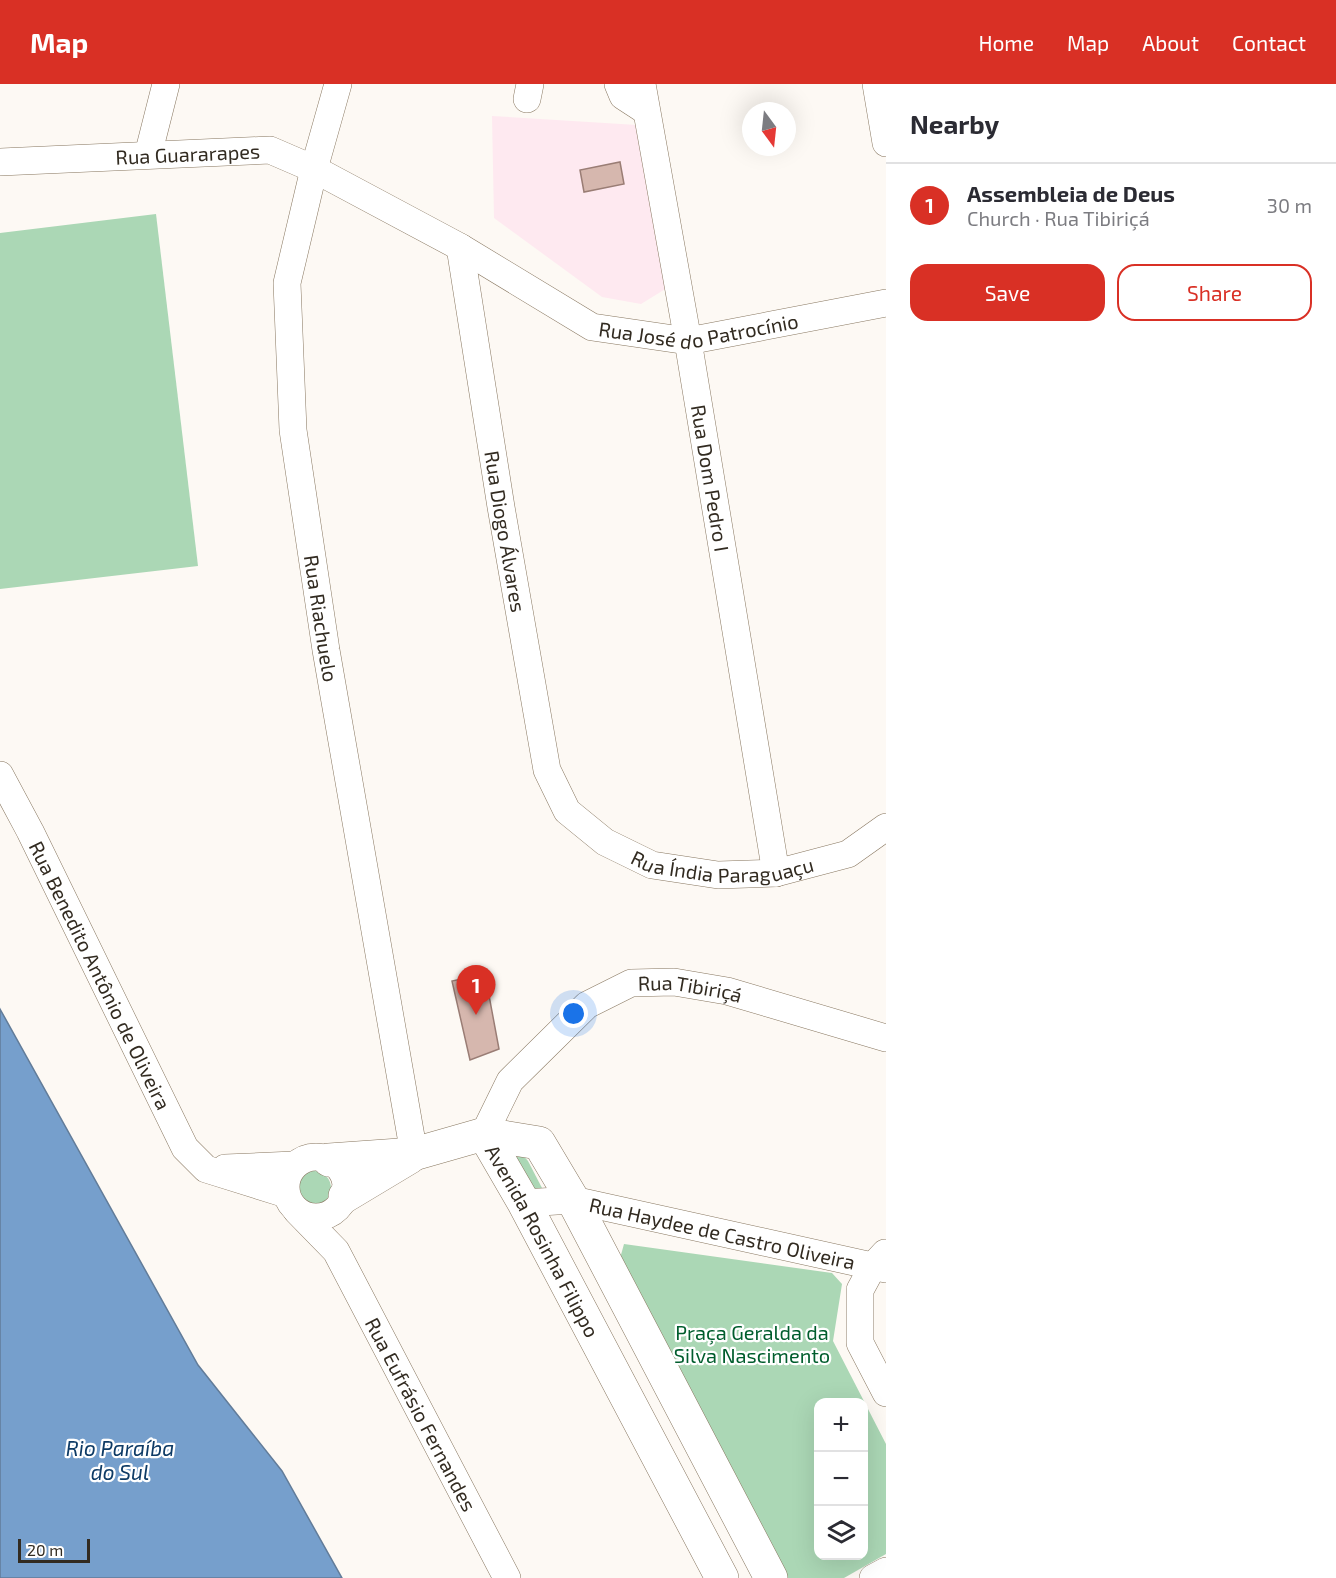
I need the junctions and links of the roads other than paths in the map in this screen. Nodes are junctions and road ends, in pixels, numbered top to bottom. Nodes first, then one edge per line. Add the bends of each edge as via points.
1 (166, 84) edge
2 (338, 84) edge
3 (618, 84) edge
4 (642, 84) edge
5 (876, 84) edge
6 (646, 111) junction
7 (886, 143) edge
8 (148, 155) junction
9 (0, 162) edge
10 (314, 169) junction
11 (460, 247) junction
12 (886, 303) edge
13 (688, 341) junction
14 (0, 775) edge
15 (567, 811) joint
16 (886, 827) edge
17 (776, 873) junction
18 (886, 1038) edge
19 (484, 1134) junction
20 (414, 1154) junction
21 (329, 1160) junction
22 (294, 1165) junction
23 (206, 1169) junction
24 (573, 1200) junction
25 (291, 1203) junction
26 (524, 1203) junction
27 (339, 1204) junction
28 (336, 1251) junction
29 (882, 1262) edge
30 (886, 1394) edge
31 (886, 1571) edge
32 (507, 1578) edge
33 (722, 1578) edge
34 (771, 1578) edge
35 (873, 1578) edge

1 - 8 street
2 - 10 street, Rua Riachuelo
3 - 6 street via 623,96
4 - 6 street, Rua Dom Pedro I
5 - 7 street
6 - 13 street, Rua Dom Pedro I
8 - 9 street, Rua Guararapes
8 - 10 street, Rua Guararapes via 270,150
10 - 11 street, Rua Guararapes
10 - 20 street, Rua Riachuelo via 287,283 293,430 326,650
11 - 13 street, Rua José do Patrocínio via 592,327
11 - 15 street, Rua Diogo Álvares via 548,770
12 - 13 street, Rua José do Patrocínio
13 - 17 street, Rua Dom Pedro I
14 - 23 street, Rua Benedito Antônio de Oliveira via 185,1148
15 - 17 street, Rua Índia Paraguaçu via 604,843 652,865 718,875
16 - 17 street, Rua Índia Paraguaçu via 848,854
18 - 19 street, Rua Tibiriçá via 727,991 674,982 631,983 587,1005 510,1082
19 - 20 street
19 - 24 street, Avenida Rosinha Filippo via 539,1143
19 - 26 street, Avenida Rosinha Filippo
20 - 21 street
20 - 27 street
21 - 22 street via 311,1157
21 - 27 street via 345,1179
22 - 23 street
22 - 25 street via 286,1179
23 - 25 street
24 - 26 street, Rua Haydee de Castro Oliveira
24 - 29 street, Rua Haydee de Castro Oliveira
24 - 34 street, Avenida Rosinha Filippo
25 - 27 street via 305,1216 315,1218 325,1216
25 - 28 street
26 - 33 street, Avenida Rosinha Filippo
27 - 28 street
28 - 32 street, Rua Eufrásio Fernandes
29 - 30 street via 860,1290 860,1343
31 - 35 street

